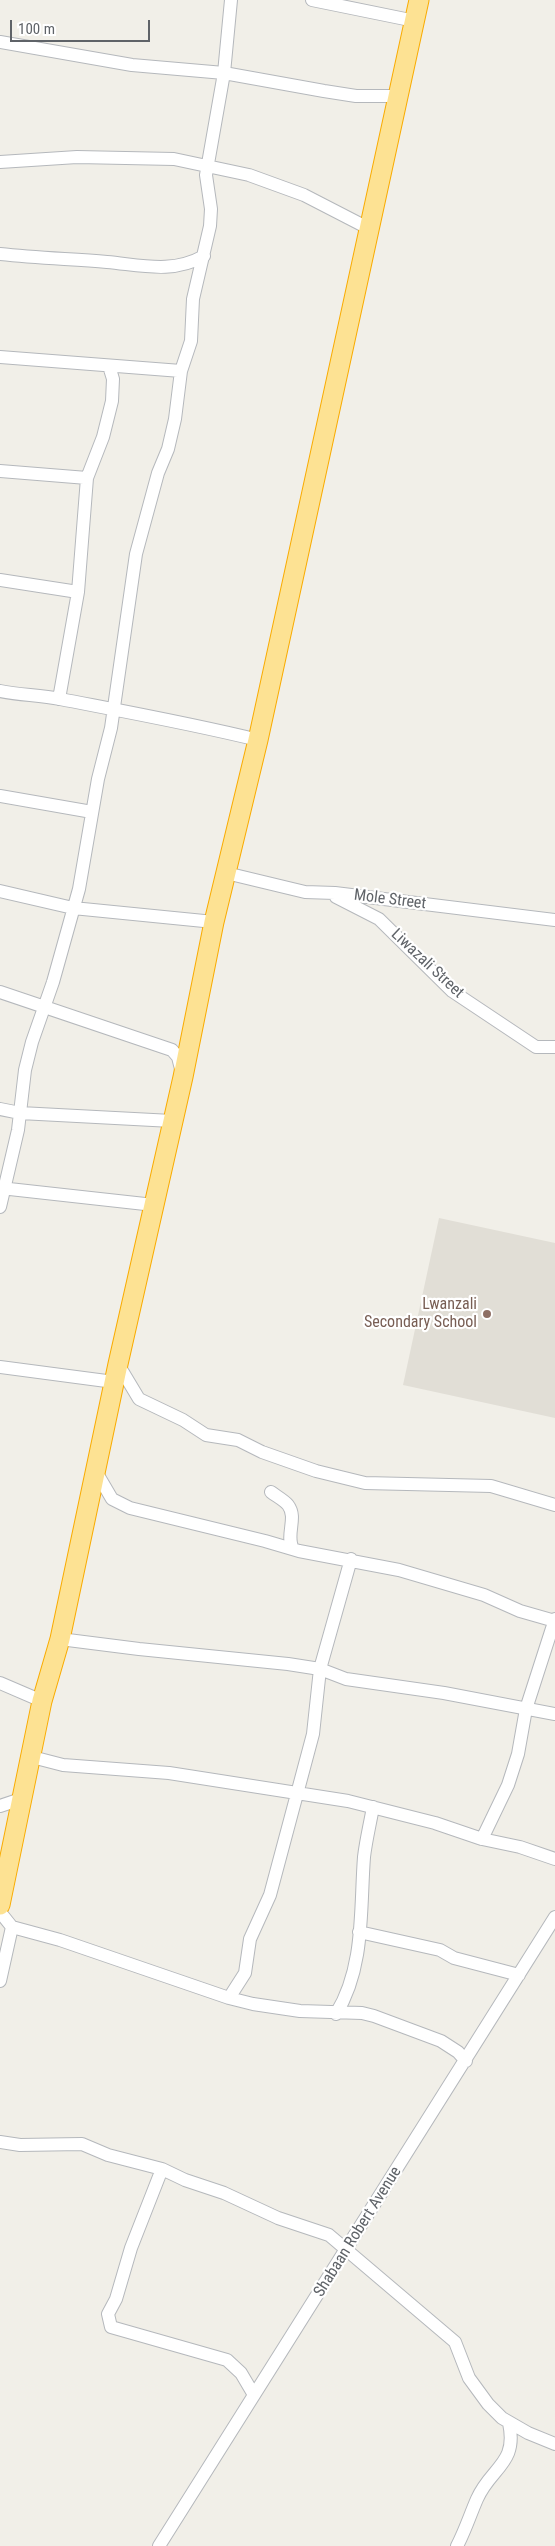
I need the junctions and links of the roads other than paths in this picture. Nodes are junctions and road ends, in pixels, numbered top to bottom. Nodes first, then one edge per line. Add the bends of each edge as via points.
1 (232, 0) edge
2 (312, 0) edge
3 (419, 0) edge
4 (415, 21) junction
5 (0, 42) edge
6 (224, 73) junction
7 (397, 96) junction
8 (0, 162) edge
9 (207, 166) junction
10 (368, 228) junction
11 (0, 254) edge
12 (204, 256) junction
13 (0, 357) edge
14 (109, 366) junction
15 (182, 371) junction
16 (0, 471) edge
17 (87, 478) junction
18 (0, 580) edge
19 (78, 592) junction
20 (0, 690) edge
21 (59, 699) junction
22 (114, 711) junction
23 (258, 740) junction
24 (0, 796) edge
25 (92, 812) junction
26 (226, 873) junction
27 (0, 891) edge
28 (324, 892) junction
29 (73, 908) junction
30 (555, 920) edge
31 (214, 922) junction
32 (0, 992) edge
33 (43, 1005) junction
34 (555, 1047) edge
35 (183, 1077) junction
36 (0, 1109) edge
37 (20, 1113) junction
38 (172, 1121) junction
39 (2, 1188) edge
40 (154, 1205) junction
41 (0, 1207) edge
42 (0, 1367) edge
43 (116, 1373) junction
44 (94, 1469) junction
45 (271, 1492) dead end
46 (555, 1505) edge
47 (293, 1549) junction
48 (351, 1559) junction
49 (555, 1620) edge
50 (60, 1639) junction
51 (320, 1669) junction
52 (0, 1683) edge
53 (42, 1701) junction
54 (526, 1709) junction
55 (555, 1714) edge
56 (32, 1758) junction
57 (297, 1793) junction
58 (24, 1798) junction
59 (0, 1806) edge
60 (373, 1807) junction
61 (482, 1839) junction
62 (555, 1859) edge
63 (0, 1905) edge
64 (0, 1912) edge
65 (555, 1917) edge
66 (12, 1927) junction
67 (359, 1932) junction
68 (519, 1975) junction
69 (0, 1981) edge
70 (229, 1998) junction
71 (336, 2014) junction
72 (466, 2061) junction
73 (0, 2142) edge
74 (162, 2168) junction
75 (347, 2250) junction
76 (254, 2396) junction
77 (509, 2423) junction
78 (555, 2444) edge
79 (159, 2546) edge
80 (457, 2546) edge

1 - 6 street
2 - 4 street
3 - 4 highway
4 - 7 highway
5 - 6 street via 132,65
6 - 7 street via 332,92
6 - 9 street
7 - 10 highway
8 - 9 street via 56,158 160,158
9 - 10 street via 249,175 304,195
9 - 12 street via 211,209
10 - 23 highway
11 - 12 street via 148,268 185,265
12 - 15 street via 192,305 190,341
13 - 14 street
14 - 15 street
14 - 17 street via 114,379 111,408
15 - 22 street via 168,449 158,473 136,554
16 - 17 street
17 - 19 street
18 - 19 street
19 - 21 street
20 - 21 street
21 - 22 street
22 - 23 street via 183,722
22 - 25 street
23 - 26 highway
24 - 25 street
25 - 29 street
26 - 28 street, Mole Street via 305,892
26 - 31 highway
27 - 29 street
28 - 30 street, Mole Street
28 - 34 street, Liwazali Street via 378,919 452,991 511,1032 536,1047
29 - 31 street
29 - 33 street via 53,982
31 - 35 highway
32 - 33 street
33 - 35 street via 172,1050 178,1057
33 - 37 street via 25,1070
35 - 38 highway
36 - 37 street
37 - 38 street
37 - 39 street
38 - 40 highway
39 - 40 street
39 - 41 street
40 - 43 highway
42 - 43 street
43 - 44 highway
43 - 46 street via 139,1399 206,1435 238,1440 316,1471 365,1483 491,1486
44 - 47 street via 105,1491 117,1503 155,1516
44 - 50 highway
45 - 47 street via 290,1510 289,1541
47 - 48 street
48 - 49 street via 484,1595 520,1611
48 - 51 street
49 - 54 street
50 - 51 street
50 - 53 highway
51 - 54 street via 346,1679
51 - 57 street via 315,1725
52 - 53 street
53 - 56 highway
54 - 55 street
54 - 61 street via 518,1754 508,1785
56 - 57 street via 63,1765 147,1770
56 - 58 highway
57 - 60 street
57 - 70 street via 270,1895 250,1939 246,1973
58 - 59 street
58 - 63 highway
60 - 61 street via 435,1822
60 - 67 street via 364,1858
61 - 62 street
64 - 66 street
65 - 68 street, Shabaan Robert Avenue
66 - 69 street
66 - 70 street via 60,1940
67 - 68 street via 445,1951 454,1958
67 - 71 street via 351,1983
68 - 72 street, Shabaan Robert Avenue
70 - 71 street via 273,2008
71 - 72 street via 374,2016 441,2041
72 - 75 street, Shabaan Robert Avenue
73 - 74 street via 20,2145 82,2144 116,2158
74 - 75 street via 278,2218 322,2232
74 - 76 street via 108,2314 109,2323 111,2327 227,2360 237,2367
75 - 76 street, Shabaan Robert Avenue
75 - 77 street via 454,2342 475,2387
76 - 79 street, Shabaan Robert Avenue
77 - 78 street
77 - 80 street via 510,2450 477,2498

